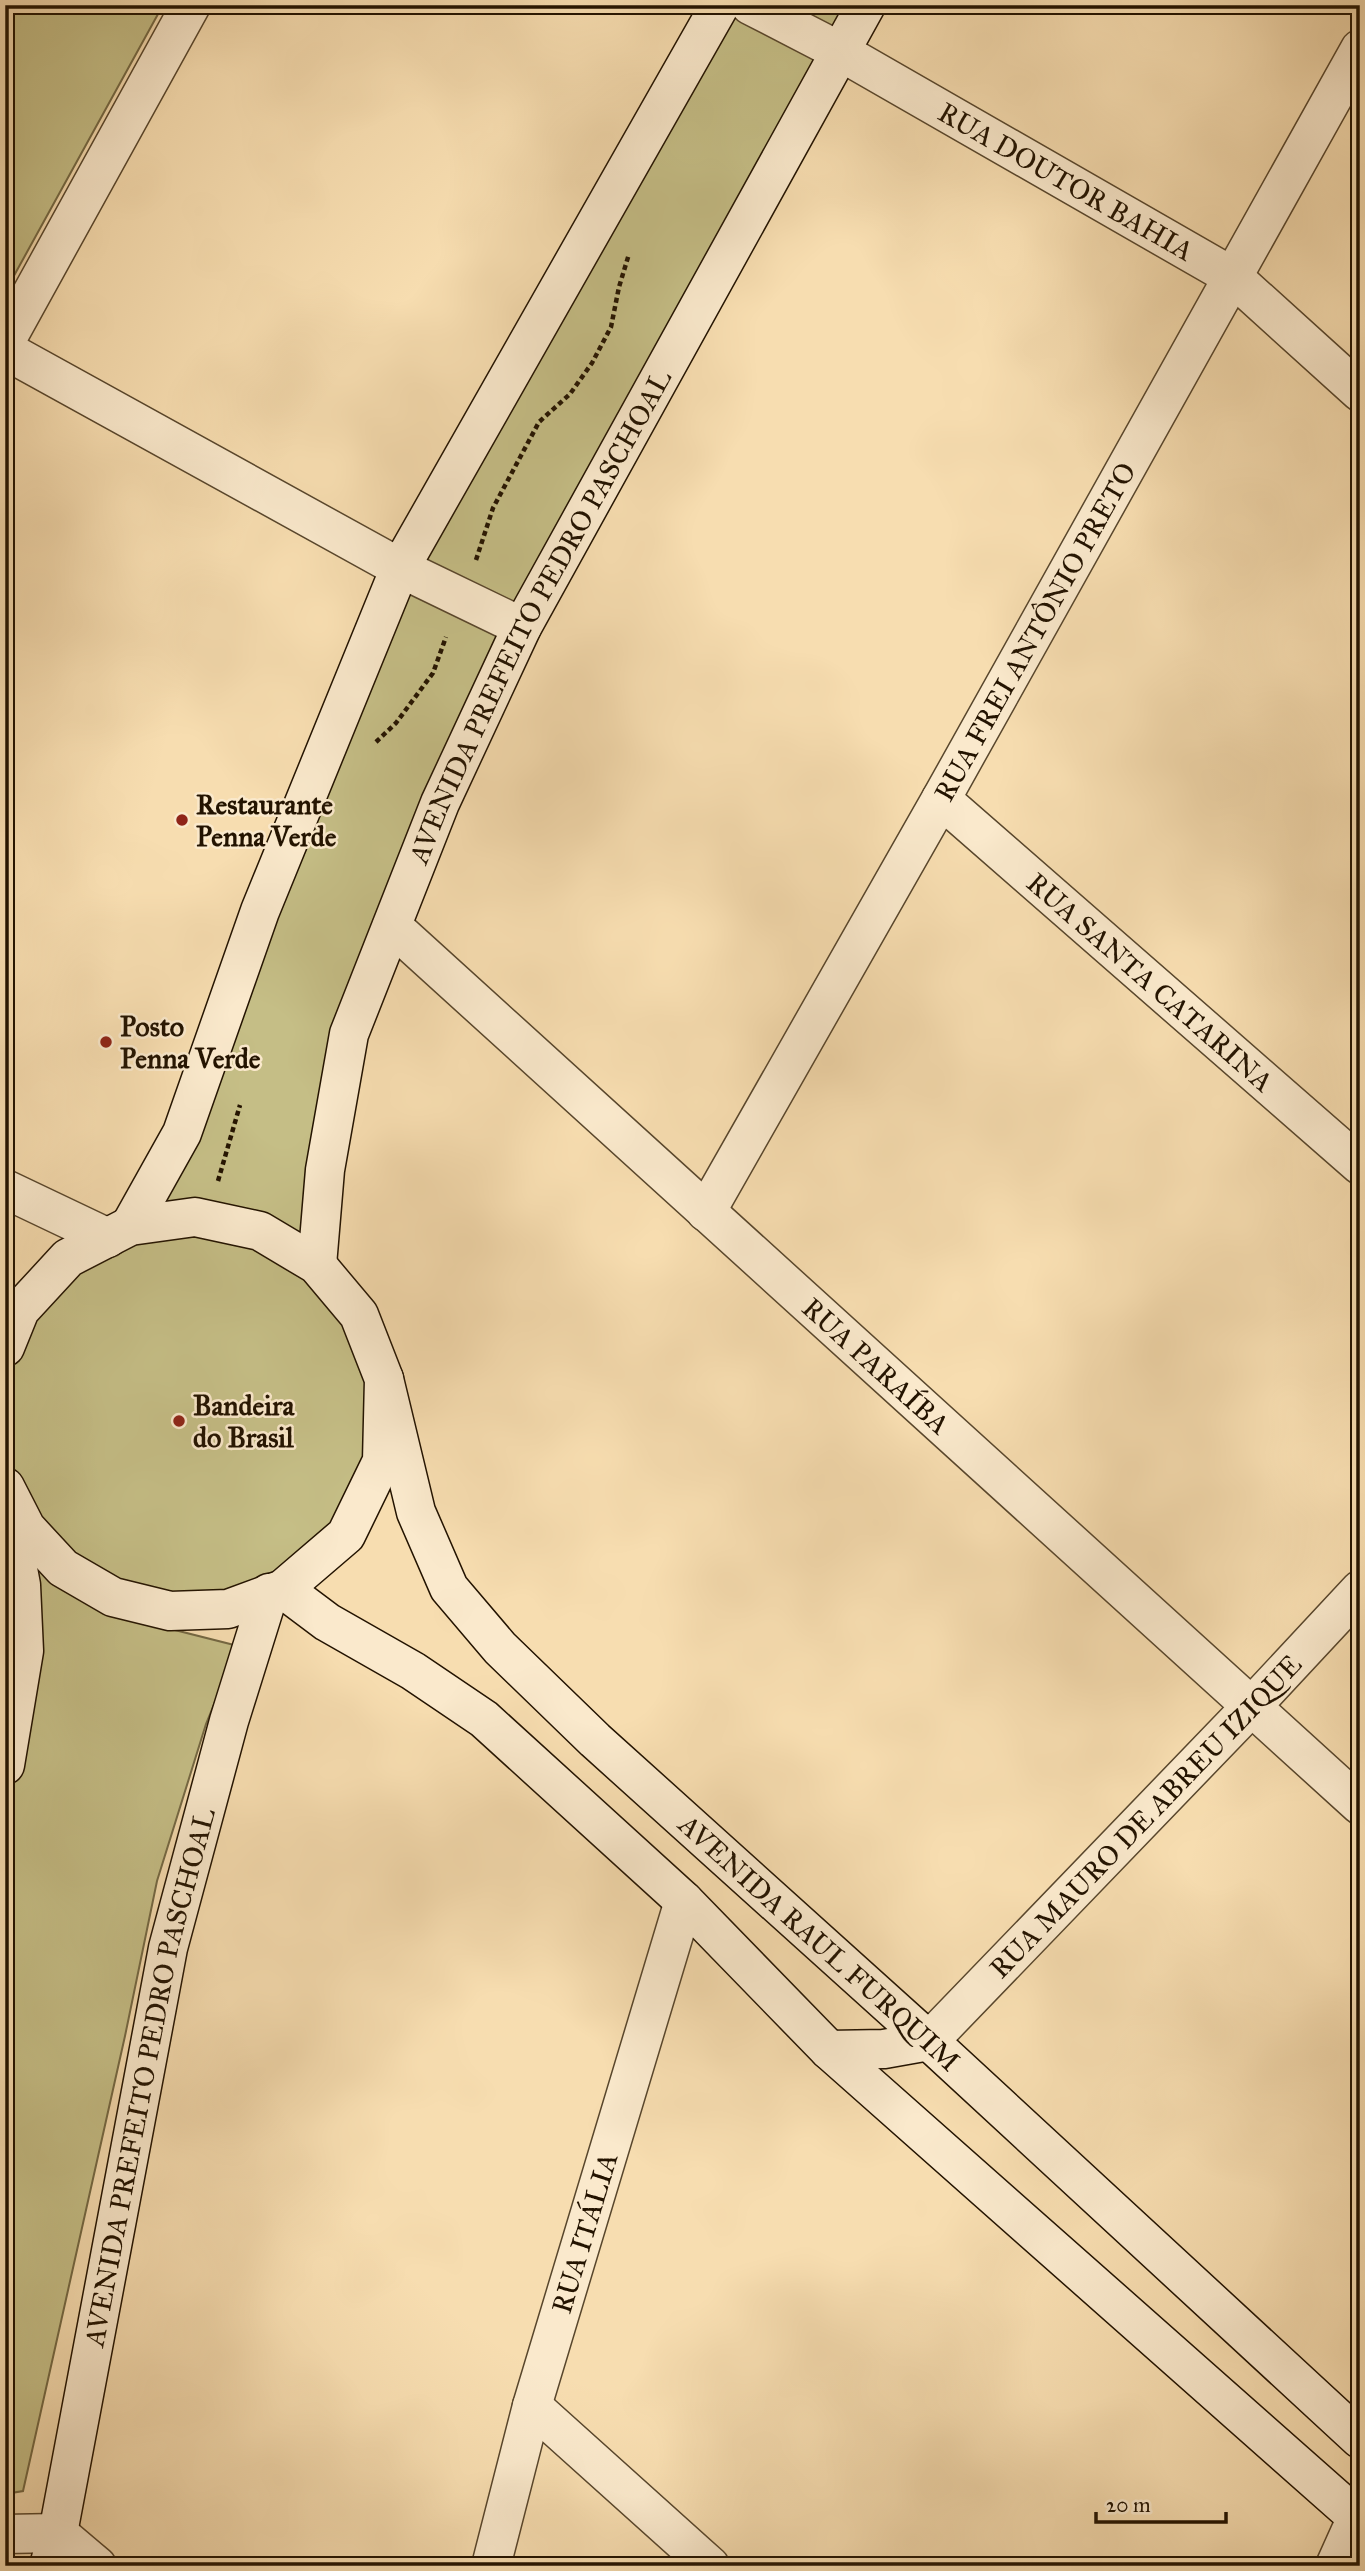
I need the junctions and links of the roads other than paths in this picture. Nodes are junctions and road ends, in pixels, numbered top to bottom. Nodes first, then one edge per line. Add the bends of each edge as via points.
1 (191, 5) edge
2 (720, 5) edge
3 (750, 5) edge
4 (866, 5) edge
5 (1360, 49) edge
6 (841, 52) junction
7 (1233, 277) junction
8 (5, 342) edge
9 (5, 350) edge
10 (1360, 392) edge
11 (400, 568) junction
12 (522, 627) junction
13 (942, 799) junction
14 (392, 926) junction
15 (1360, 1165) edge
16 (5, 1189) edge
17 (706, 1212) junction
18 (119, 1232) junction
19 (317, 1265) junction
20 (5, 1347) edge
21 (384, 1379) junction
22 (5, 1487) edge
23 (5, 1499) edge
24 (1360, 1590) edge
25 (276, 1591) junction
26 (1251, 1707) junction
27 (5, 1765) edge
28 (1360, 1805) edge
29 (684, 1902) junction
30 (929, 2041) junction
31 (829, 2050) junction
32 (532, 2406) junction
33 (1360, 2439) edge
34 (1358, 2518) edge
35 (5, 2534) edge
36 (54, 2549) edge
37 (97, 2566) edge
38 (491, 2566) edge
39 (710, 2566) edge
40 (1335, 2566) edge

1 - 8 main road
2 - 11 main road
3 - 6 main road, RUA DOUTOR BAHIA
4 - 6 main road, AVENIDA PREFEITO PEDRO PASCHOAL
5 - 7 main road, RUA FREI ANTÔNIO PRETO
6 - 7 main road, RUA DOUTOR BAHIA
6 - 12 main road, AVENIDA PREFEITO PEDRO PASCHOAL
7 - 10 main road, RUA DOUTOR BAHIA
7 - 13 main road, RUA FREI ANTÔNIO PRETO
9 - 11 main road
11 - 12 main road
11 - 18 main road via 260,911 182,1133
12 - 14 main road, AVENIDA PREFEITO PEDRO PASCHOAL via 440,803
13 - 15 main road, RUA SANTA CATARINA
13 - 17 main road, RUA FREI ANTÔNIO PRETO
14 - 17 main road, RUA PARAÍBA
14 - 19 main road, AVENIDA PREFEITO PEDRO PASCHOAL via 349,1034 326,1170
16 - 18 main road
17 - 26 main road, RUA PARAÍBA
18 - 19 main road via 195,1217 260,1231
18 - 20 main road via 68,1258 20,1310
19 - 21 main road via 359,1315
21 - 25 main road via 382,1461 346,1535
21 - 30 main road, AVENIDA RAUL FURQUIM via 416,1512 449,1588 500,1648 595,1740
22 - 25 main road via 26,1528 63,1568 113,1597 170,1611 228,1609
23 - 27 main road via 22,1585 24,1651
24 - 26 main road, RUA MAURO DE ABREU IZIQUE
25 - 29 main road via 484,1718
25 - 36 main road, AVENIDA PREFEITO PEDRO PASCHOAL via 229,1721 168,1948
26 - 28 main road, RUA PARAÍBA
26 - 30 main road, RUA MAURO DE ABREU IZIQUE
29 - 31 main road
29 - 32 main road, RUA ITÁLIA
30 - 31 main road via 884,2049
30 - 33 main road, AVENIDA RAUL FURQUIM
31 - 34 main road
32 - 38 main road, RUA ITÁLIA
32 - 39 main road
34 - 40 main road
35 - 36 main road
36 - 37 main road

